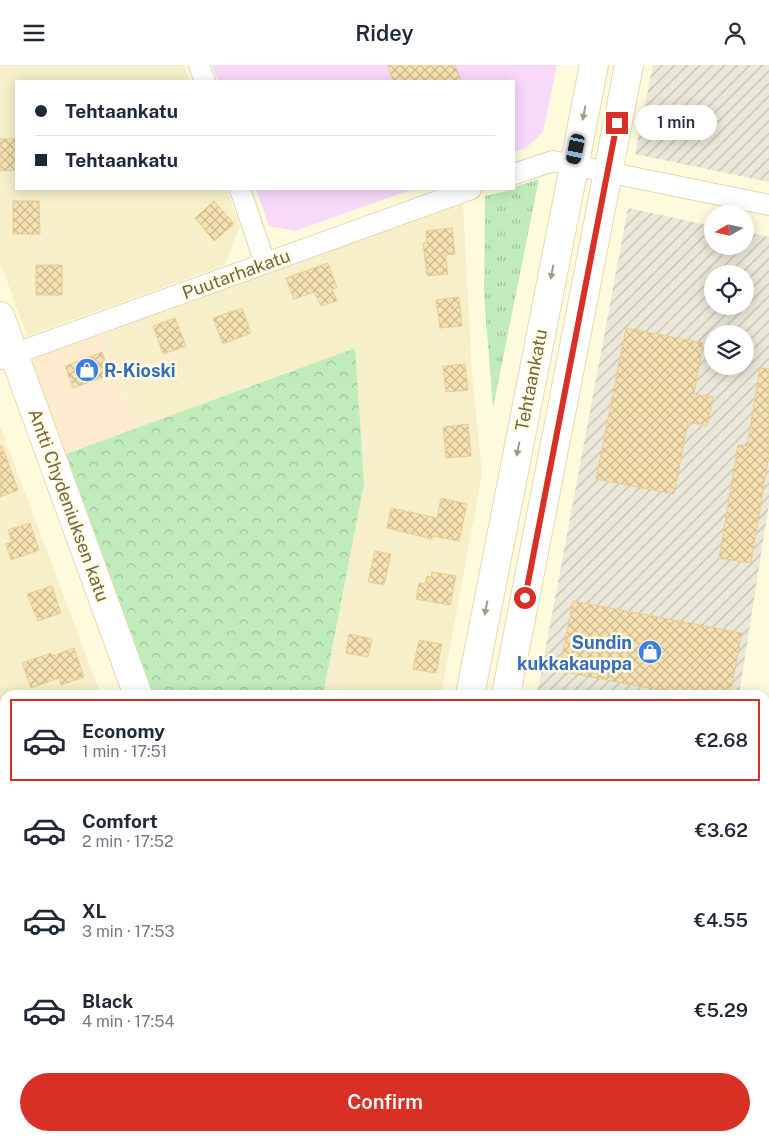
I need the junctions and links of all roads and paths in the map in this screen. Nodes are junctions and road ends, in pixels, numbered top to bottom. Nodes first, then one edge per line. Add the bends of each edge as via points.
1 (199, 65) edge
2 (594, 65) edge
3 (629, 65) edge
4 (205, 80) edge
5 (573, 165) junction
6 (608, 172) junction
7 (515, 174) edge
8 (240, 190) edge
9 (469, 190) edge
10 (769, 205) edge
11 (265, 263) junction
12 (0, 316) edge
13 (7, 357) edge
14 (136, 690) edge
15 (471, 690) edge
16 (507, 690) edge

1 - 4 street
2 -> 5 main road, Tehtaankatu
3 - 6 main road, Tehtaankatu
5 - 6 street
5 - 7 street via 552,161
5 -> 15 main road, Tehtaankatu
6 - 10 street
6 - 16 main road, Tehtaankatu
8 - 11 street
9 - 11 street, Puutarhakatu
11 - 13 street, Puutarhakatu
12 - 13 main road, Antti Chydeniuksen katu
13 - 14 main road, Antti Chydeniuksen katu

